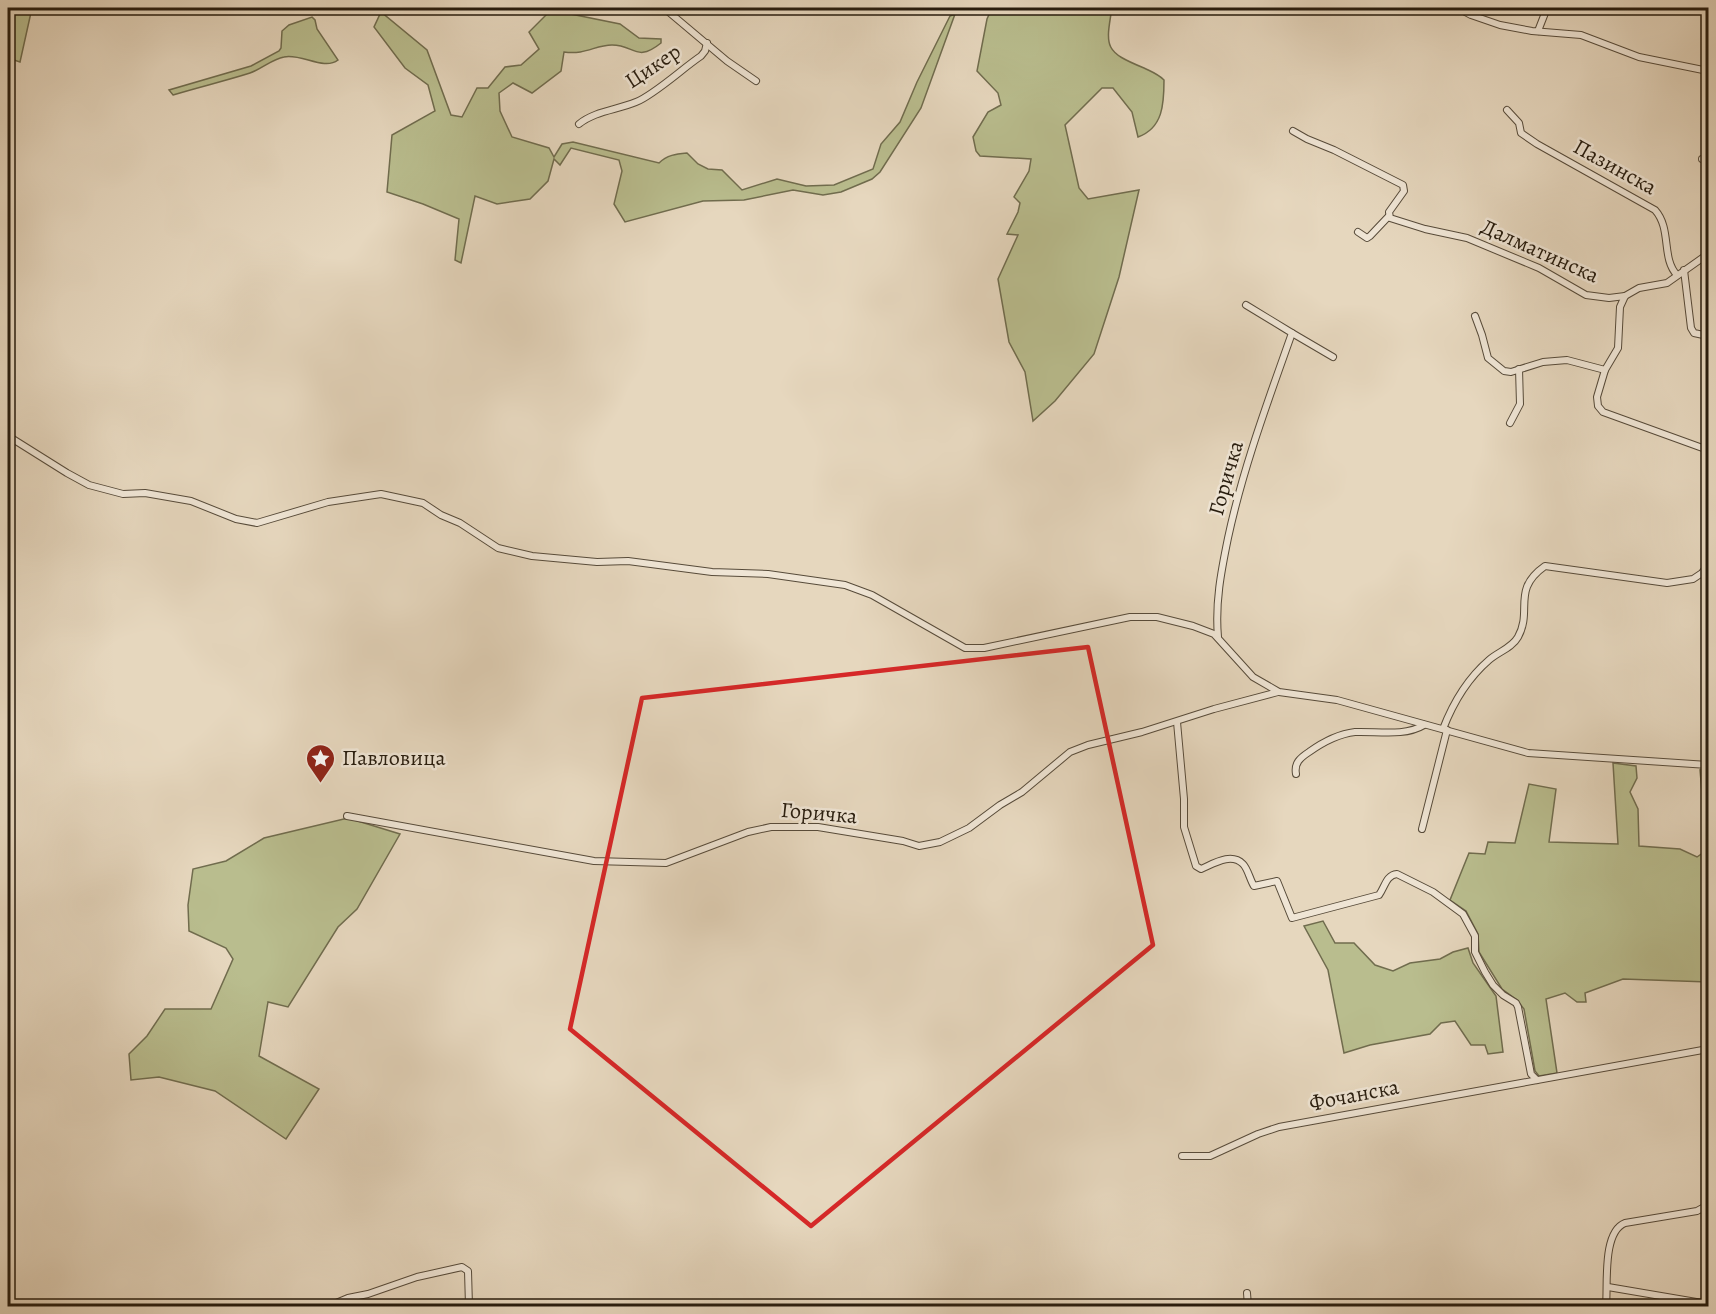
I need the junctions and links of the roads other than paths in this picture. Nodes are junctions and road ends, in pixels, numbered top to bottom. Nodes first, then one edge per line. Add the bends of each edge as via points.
1 (664, 8) edge
2 (1458, 8) edge
3 (1547, 8) edge
4 (1538, 31) junction
5 (707, 43) junction
6 (1708, 71) edge
7 (756, 81) dead end
8 (1507, 110) dead end
9 (579, 124) dead end
10 (1293, 131) dead end
11 (1388, 217) junction
12 (1358, 232) dead end
13 (1708, 254) edge
14 (1684, 270) junction
15 (1677, 275) junction
16 (1625, 296) junction
17 (1246, 305) dead end
18 (1475, 316) dead end
19 (1292, 333) junction
20 (1708, 336) edge
21 (1333, 357) dead end
22 (1519, 369) junction
23 (1605, 370) junction
24 (1510, 423) dead end
25 (8, 436) edge
26 (1708, 450) edge
27 (1708, 565) edge
28 (1218, 637) junction
29 (1279, 692) junction
30 (1177, 722) junction
31 (1424, 725) junction
32 (1445, 729) junction
33 (1708, 765) edge
34 (1296, 774) dead end
35 (347, 816) dead end
36 (1422, 829) dead end
37 (1708, 1048) edge
38 (1537, 1080) junction
39 (1182, 1156) dead end
40 (1708, 1205) edge
41 (1608, 1287) junction
42 (1247, 1293) dead end
43 (1708, 1304) edge
44 (329, 1306) edge
45 (470, 1306) edge
46 (1248, 1306) edge
47 (1606, 1306) edge

1 - 5 street, Цикер
2 - 4 street via 1500,25
3 - 4 street
4 - 6 street via 1581,35 1639,57
5 - 7 street, Цикер
5 - 9 street, Цикер via 701,56 638,102 590,116
8 - 15 street, Пазинска via 1519,123 1521,133 1537,144 1655,210 1664,223 1670,263
10 - 11 street via 1403,185 1404,191
11 - 12 street via 1367,238
11 - 16 street, Далматинска via 1467,238 1539,268 1586,295
13 - 14 street
14 - 15 street
14 - 20 street via 1692,331
15 - 16 street via 1667,283 1639,288
16 - 23 street via 1620,307 1618,348
17 - 19 street
18 - 22 street via 1488,358 1503,371
19 - 21 street
19 - 28 street, Горичка via 1246,466 1231,523 1218,590
22 - 23 street via 1567,360
22 - 24 street via 1520,404
23 - 26 street via 1596,400 1601,411
25 - 28 street via 89,485 123,494 191,501 257,523 328,502 381,494 423,503 498,548 532,556 628,561 845,585 969,649 1141,616 1178,621
27 - 32 street via 1693,579 1667,583 1545,566 1525,591 1522,624 1516,639 1488,661 1460,694
28 - 29 street via 1253,677
29 - 30 street, Горичка
29 - 31 street via 1337,700
30 - 35 street, Горичка via 1070,752 1022,792 969,828 951,838 919,846 818,827 771,827 666,863 594,861
30 - 38 street via 1184,827 1197,866 1234,859 1244,865 1254,886 1276,881 1292,918 1378,895 1393,874 1433,892 1463,914 1485,972 1498,991 1516,1003 1531,1074
31 - 32 street
31 - 34 street via 1402,732 1336,736 1300,759
32 - 33 street via 1528,753
32 - 36 street
37 - 38 street, Фочанска
38 - 39 street, Фочанска via 1279,1127 1210,1156
40 - 41 street via 1698,1211 1617,1227 1609,1249
41 - 43 street
41 - 47 street
42 - 46 street
44 - 45 street via 417,1277 462,1267 468,1271

